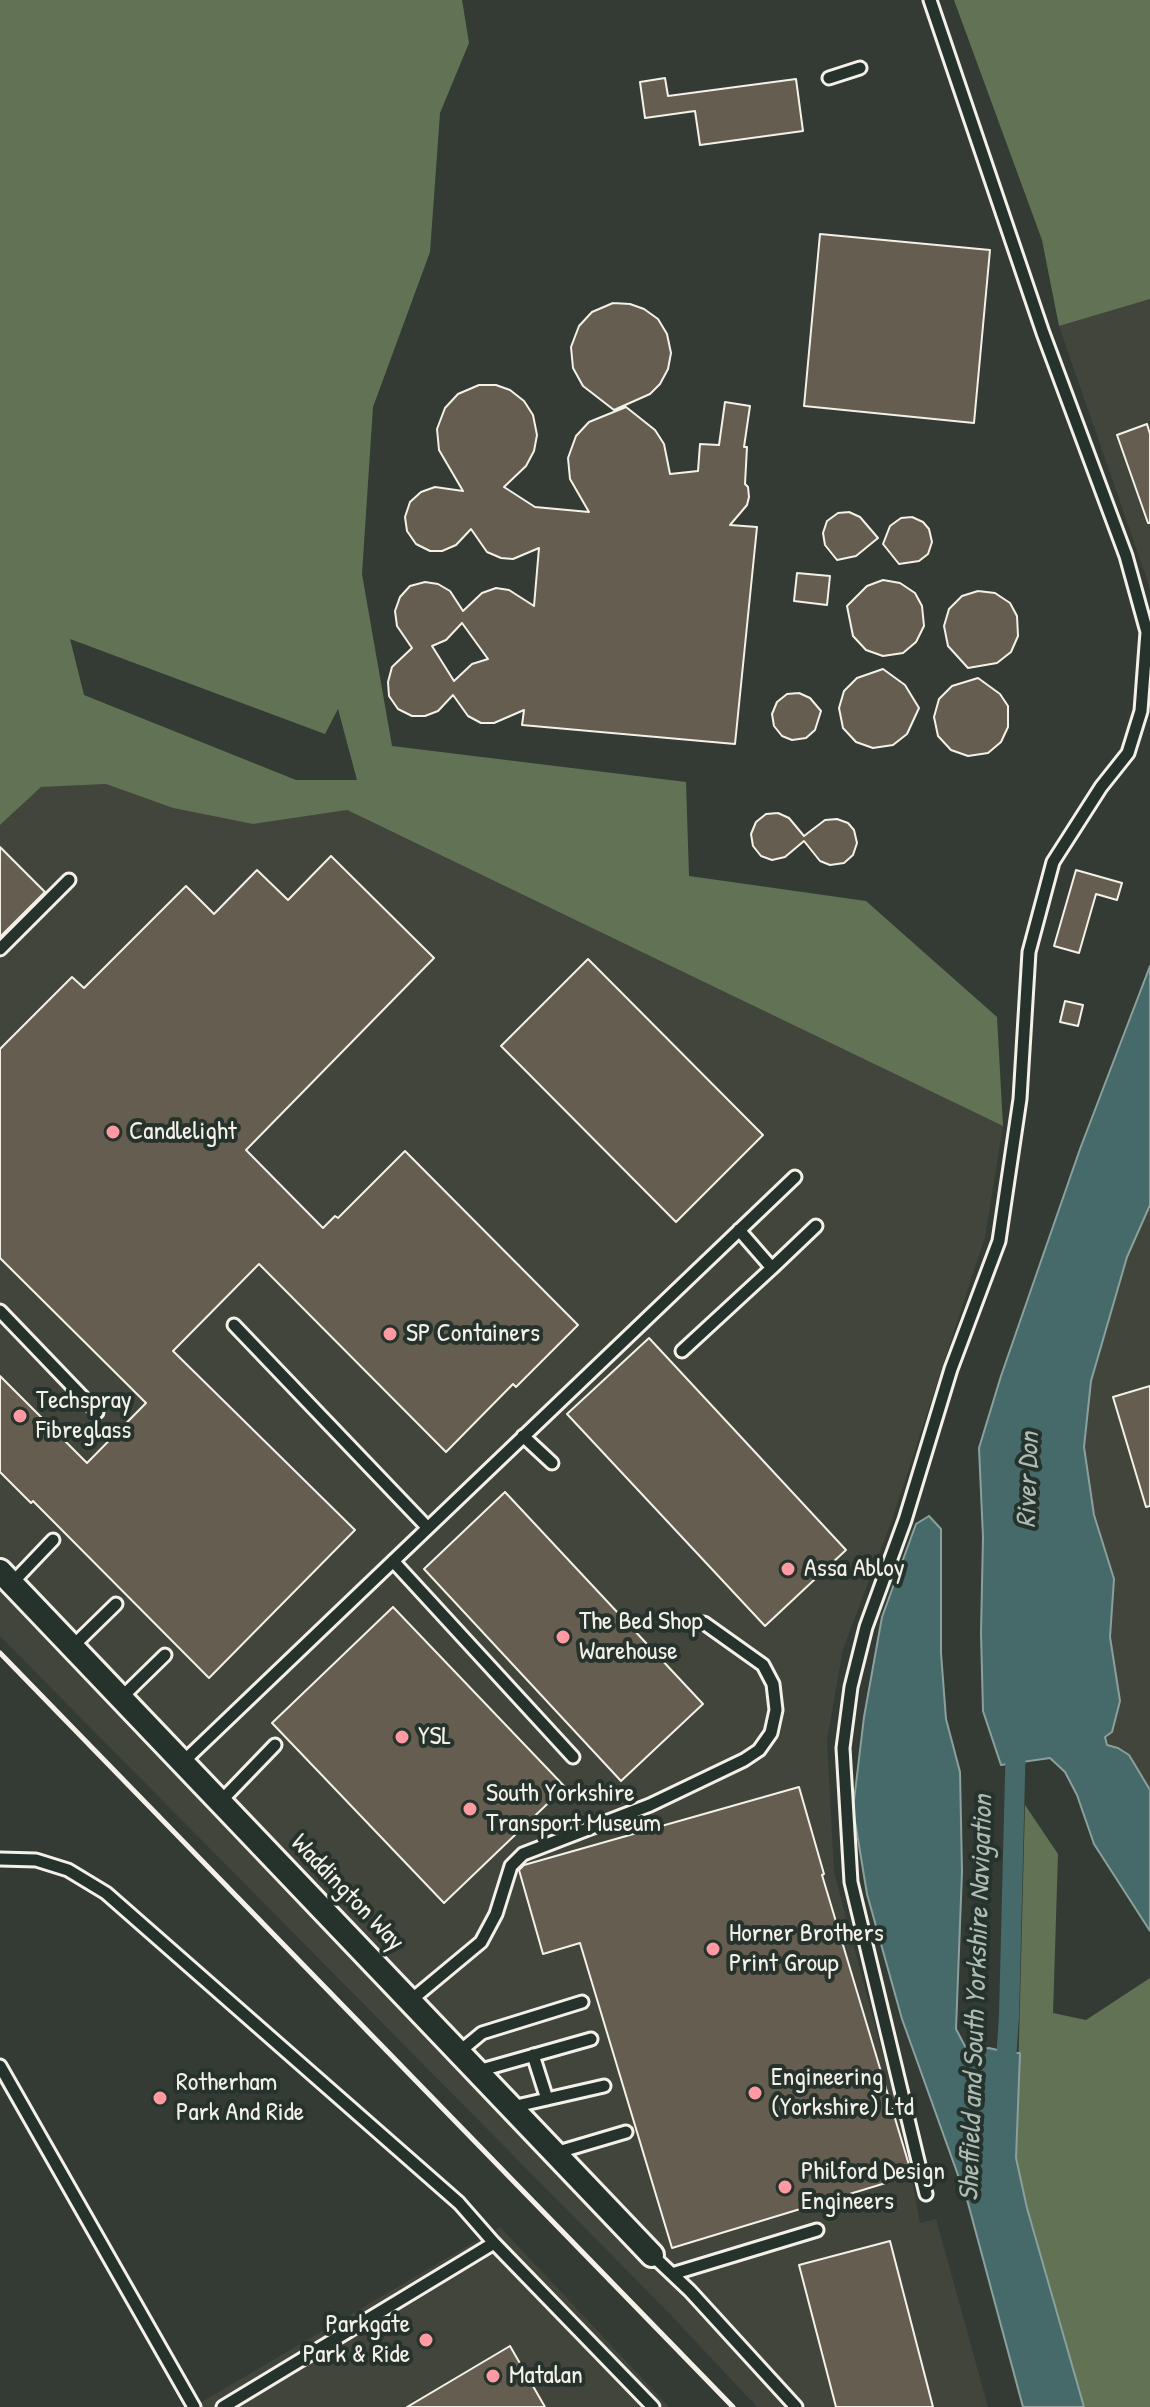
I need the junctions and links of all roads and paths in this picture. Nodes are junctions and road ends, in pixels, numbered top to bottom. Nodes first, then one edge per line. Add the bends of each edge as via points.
1 (930, 0) edge
2 (860, 68) dead end
3 (829, 78) dead end
4 (69, 880) dead end
5 (0, 949) edge
6 (795, 1177) dead end
7 (816, 1226) dead end
8 (739, 1230) junction
9 (772, 1268) junction
10 (0, 1311) edge
11 (234, 1325) dead end
12 (682, 1351) dead end
13 (97, 1412) dead end
14 (523, 1436) junction
15 (552, 1463) dead end
16 (427, 1527) junction
17 (53, 1540) dead end
18 (393, 1561) junction
19 (6, 1577) edge
20 (116, 1604) dead end
21 (704, 1623) dead end
22 (73, 1646) junction
23 (165, 1655) dead end
24 (122, 1697) junction
25 (275, 1745) dead end
26 (573, 1757) dead end
27 (183, 1762) junction
28 (221, 1801) junction
29 (0, 1859) edge
30 (410, 2001) junction
31 (582, 2002) dead end
32 (591, 2039) dead end
33 (459, 2052) junction
34 (533, 2055) junction
35 (0, 2066) edge
36 (477, 2071) junction
37 (604, 2086) dead end
38 (547, 2099) junction
39 (512, 2107) junction
40 (626, 2132) dead end
41 (555, 2153) junction
42 (926, 2194) dead end
43 (817, 2230) dead end
44 (494, 2243) junction
45 (652, 2255) joint
46 (672, 2274) junction
47 (194, 2407) edge
48 (223, 2407) edge
49 (653, 2407) edge
50 (796, 2407) edge

1 - 42 lane via 1126,556 1147,632 1141,711 1128,753 1053,862 1029,952 1020,1099 999,1241 951,1369 851,1687 843,1748 851,1882
2 - 3 lane
4 - 5 lane
6 - 8 lane
7 - 9 lane
8 - 9 lane
8 - 14 lane
9 - 12 lane
10 - 13 lane
11 - 16 lane
14 - 15 lane
14 - 16 lane
16 - 18 lane
17 - 19 lane
18 - 26 lane
18 - 27 lane
19 - 22 street, Waddington Way
20 - 22 lane
21 - 30 lane via 763,1665 773,1684 776,1710 771,1733 759,1750 650,1805 523,1854 511,1866 481,1942
22 - 24 street, Waddington Way
23 - 24 lane
24 - 27 street, Waddington Way
25 - 28 lane
27 - 28 street, Waddington Way
28 - 30 street, Waddington Way
29 - 44 lane via 36,1860 68,1870 106,1893 459,2203
30 - 33 street, Waddington Way
31 - 33 lane via 482,2033
32 - 34 lane
33 - 36 street, Waddington Way
34 - 36 lane
34 - 38 lane
35 - 47 lane
36 - 39 street, Waddington Way
37 - 38 lane
38 - 39 lane
39 - 41 street, Waddington Way
40 - 41 lane
41 - 45 street, Waddington Way
43 - 46 lane
44 - 48 lane
44 - 49 lane
45 - 46 lane
46 - 50 lane

